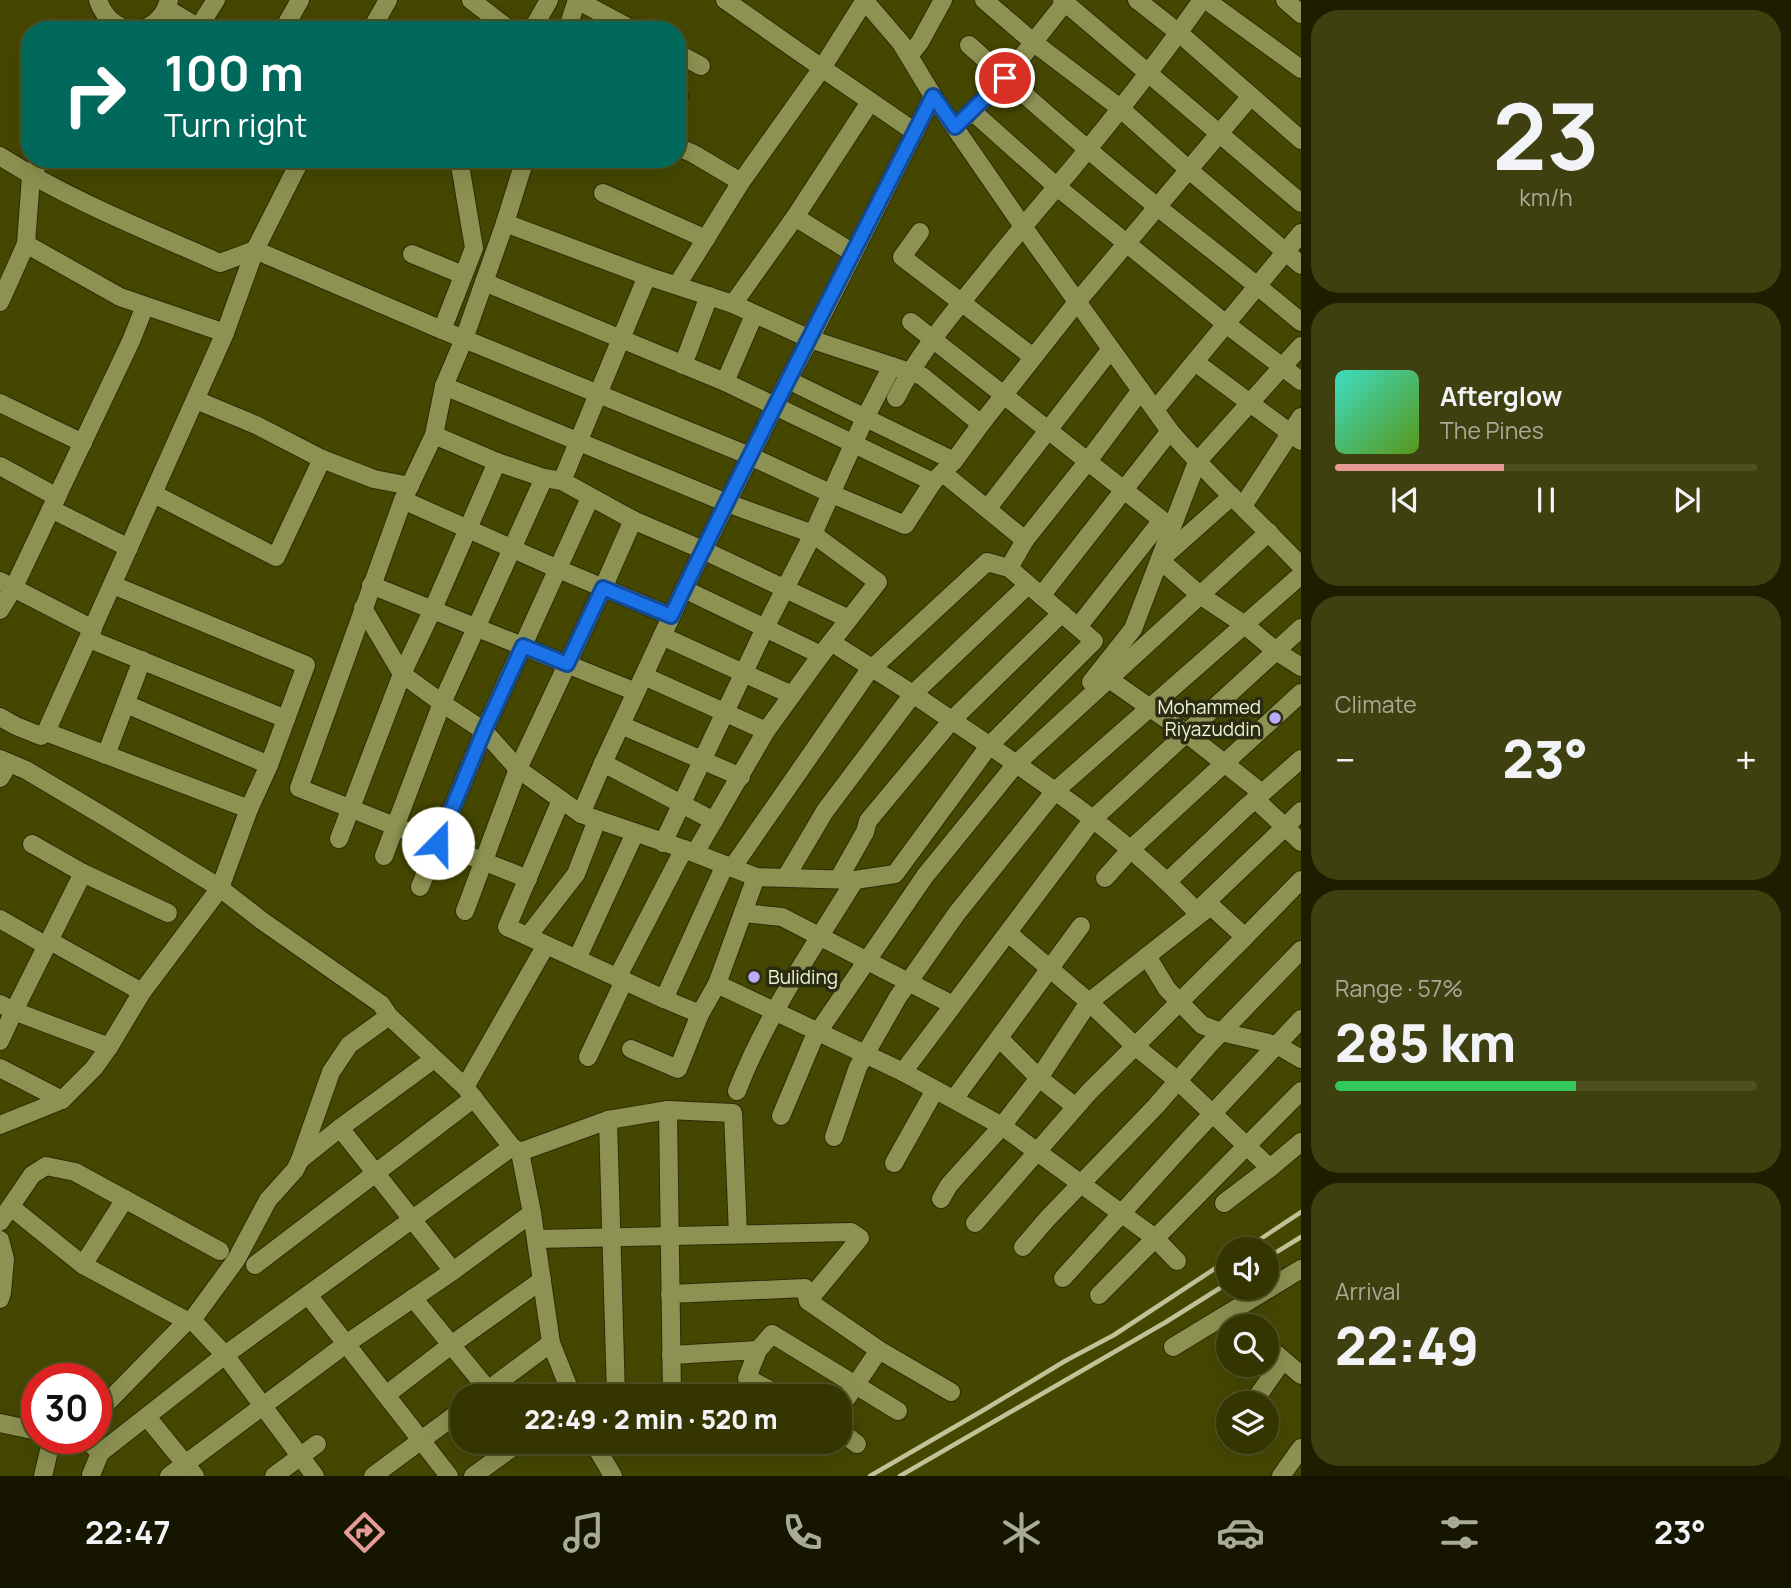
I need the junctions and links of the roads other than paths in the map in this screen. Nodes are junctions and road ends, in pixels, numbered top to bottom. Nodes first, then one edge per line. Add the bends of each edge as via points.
1 (98, 0) edge
2 (216, 0) edge
3 (300, 0) edge
4 (388, 0) edge
5 (549, 0) edge
6 (577, 0) edge
7 (725, 0) edge
8 (865, 0) edge
9 (943, 0) edge
10 (984, 0) edge
11 (1137, 0) edge
12 (1204, 0) edge
13 (1285, 0) edge
14 (1065, 1) edge
15 (168, 5) edge
16 (1301, 14) edge
17 (110, 21) edge
18 (157, 21) edge
19 (190, 21) edge
20 (205, 21) edge
21 (288, 21) edge
22 (376, 21) edge
23 (537, 21) edge
24 (570, 21) edge
25 (616, 21) edge
26 (1179, 33) junction
27 (1033, 42) junction
28 (970, 45) dead end
29 (909, 56) junction
30 (686, 58) edge
31 (701, 66) dead end
32 (822, 68) junction
33 (1301, 69) edge
34 (1148, 74) junction
35 (1005, 78) junction
36 (933, 96) junction
37 (1251, 96) junction
38 (870, 102) junction
39 (1120, 108) junction
40 (972, 111) junction
41 (955, 127) junction
42 (915, 132) junction
43 (1219, 134) junction
44 (1301, 140) edge
45 (1088, 149) junction
46 (686, 151) edge
47 (0, 156) edge
48 (36, 168) edge
49 (296, 168) edge
50 (461, 168) edge
51 (522, 168) edge
52 (1188, 169) junction
53 (31, 176) junction
54 (741, 183) junction
55 (1056, 186) junction
56 (603, 193) dead end
57 (1301, 203) edge
58 (1157, 206) junction
59 (795, 217) junction
60 (505, 223) junction
61 (1022, 225) junction
62 (920, 232) dead end
63 (1301, 233) edge
64 (706, 239) junction
65 (1127, 243) junction
66 (26, 244) junction
67 (255, 250) junction
68 (853, 253) junction
69 (1285, 253) junction
70 (412, 254) dead end
71 (1301, 265) edge
72 (463, 275) junction
73 (647, 276) junction
74 (484, 282) junction
75 (677, 285) junction
76 (1258, 285) junction
77 (709, 296) junction
78 (0, 302) edge
79 (1077, 302) junction
80 (961, 303) junction
81 (733, 304) junction
82 (145, 306) junction
83 (754, 315) junction
84 (911, 322) dead end
85 (1301, 322) edge
86 (1226, 324) junction
87 (442, 330) junction
88 (225, 333) junction
89 (464, 339) junction
90 (621, 339) junction
91 (810, 340) junction
92 (934, 340) junction
93 (1301, 345) edge
94 (1111, 349) junction
95 (1033, 357) junction
96 (1195, 362) junction
97 (683, 365) junction
98 (892, 366) junction
99 (1281, 367) junction
100 (909, 372) junction
101 (788, 380) junction
102 (1301, 381) edge
103 (725, 382) junction
104 (444, 386) junction
105 (1141, 390) junction
106 (598, 394) junction
107 (1004, 396) junction
108 (896, 398) dead end
109 (196, 400) junction
110 (0, 403) edge
111 (1249, 403) junction
112 (774, 407) junction
113 (1155, 410) junction
114 (1301, 417) edge
115 (866, 418) junction
116 (981, 424) junction
117 (1047, 429) junction
118 (1170, 431) junction
119 (434, 435) junction
120 (1296, 437) edge
121 (578, 442) junction
122 (83, 443) junction
123 (854, 444) junction
124 (750, 456) junction
125 (322, 459) junction
126 (1088, 461) junction
127 (497, 462) junction
128 (1196, 462) junction
129 (0, 466) edge
130 (943, 472) junction
131 (553, 480) junction
132 (1125, 491) junction
133 (406, 493) junction
134 (154, 494) junction
135 (832, 494) junction
136 (590, 498) junction
137 (1237, 501) junction
138 (54, 503) junction
139 (727, 503) junction
140 (987, 509) junction
141 (633, 520) junction
142 (467, 529) junction
143 (1269, 532) junction
144 (813, 534) junction
145 (1025, 540) junction
146 (130, 548) junction
147 (512, 549) junction
148 (703, 550) junction
149 (1160, 560) junction
150 (1301, 566) edge
151 (1009, 568) junction
152 (558, 569) junction
153 (1301, 575) edge
154 (7, 584) edge
155 (113, 585) junction
156 (371, 585) junction
157 (603, 588) junction
158 (684, 589) junction
159 (785, 589) junction
160 (1035, 590) junction
161 (1200, 595) junction
162 (363, 608) junction
163 (433, 609) junction
164 (0, 610) edge
165 (1062, 613) junction
166 (671, 616) junction
167 (849, 619) junction
168 (1245, 625) junction
169 (477, 627) junction
170 (1078, 627) junction
171 (765, 628) junction
172 (1301, 628) edge
173 (91, 634) junction
174 (662, 636) junction
175 (523, 646) junction
176 (826, 649) junction
177 (1276, 651) junction
178 (142, 660) junction
179 (567, 664) junction
180 (1301, 667) edge
181 (872, 668) junction
182 (744, 673) junction
183 (402, 674) junction
184 (1100, 680) junction
185 (640, 684) junction
186 (913, 694) junction
187 (1301, 694) edge
188 (792, 695) junction
189 (442, 703) junction
190 (125, 704) junction
191 (1150, 708) junction
192 (725, 713) junction
193 (0, 717) edge
194 (286, 719) junction
195 (952, 720) junction
196 (621, 725) junction
197 (484, 731) junction
198 (766, 731) junction
199 (46, 732) junction
200 (1186, 733) junction
201 (989, 746) junction
202 (106, 755) junction
203 (1301, 759) edge
204 (702, 760) junction
205 (603, 763) junction
206 (1224, 763) junction
207 (1016, 764) junction
208 (270, 765) junction
209 (3, 766) edge
210 (518, 769) junction
211 (741, 777) junction
212 (1055, 791) junction
213 (1258, 796) junction
214 (561, 800) junction
215 (682, 804) junction
216 (249, 809) junction
217 (351, 809) junction
218 (1301, 811) edge
219 (589, 817) junction
220 (1093, 819) junction
221 (714, 821) junction
222 (395, 827) junction
223 (1285, 827) junction
224 (635, 834) junction
225 (339, 839) dead end
226 (1301, 842) edge
227 (438, 843) junction
228 (663, 843) junction
229 (32, 844) dead end
230 (1131, 849) junction
231 (689, 851) junction
232 (384, 856) dead end
233 (484, 862) junction
234 (729, 867) junction
235 (83, 873) junction
236 (895, 874) junction
237 (925, 876) junction
238 (755, 877) junction
239 (786, 877) junction
240 (1104, 878) dead end
241 (528, 879) junction
242 (847, 879) junction
243 (1301, 880) edge
244 (1168, 881) junction
245 (420, 887) dead end
246 (220, 888) junction
247 (1204, 908) junction
248 (466, 911) dead end
249 (168, 913) dead end
250 (743, 913) junction
251 (0, 919) edge
252 (1081, 926) dead end
253 (1007, 933) junction
254 (528, 936) junction
255 (821, 936) junction
256 (1245, 937) junction
257 (49, 943) junction
258 (547, 945) junction
259 (1301, 950) edge
260 (1147, 956) junction
261 (577, 959) junction
262 (866, 961) junction
263 (1049, 969) junction
264 (621, 979) junction
265 (909, 982) junction
266 (717, 984) junction
267 (142, 992) junction
268 (664, 999) junction
269 (1180, 1001) junction
270 (1089, 1002) junction
271 (953, 1005) junction
272 (7, 1008) edge
273 (775, 1012) junction
274 (700, 1014) junction
275 (389, 1016) junction
276 (1301, 1019) edge
277 (818, 1032) junction
278 (1221, 1032) junction
279 (999, 1038) junction
280 (0, 1041) edge
281 (1277, 1045) junction
282 (1135, 1046) junction
283 (109, 1047) junction
284 (631, 1049) dead end
285 (865, 1054) junction
286 (588, 1057) dead end
287 (434, 1059) junction
288 (1301, 1059) edge
289 (0, 1068) edge
290 (903, 1072) junction
291 (1039, 1078) junction
292 (1178, 1081) junction
293 (935, 1090) junction
294 (737, 1091) dead end
295 (1301, 1091) edge
296 (470, 1093) junction
297 (62, 1100) junction
298 (954, 1100) junction
299 (1076, 1107) junction
300 (668, 1110) junction
301 (1212, 1114) junction
302 (781, 1116) dead end
303 (608, 1120) junction
304 (0, 1125) edge
305 (1002, 1126) junction
306 (340, 1128) junction
307 (834, 1137) dead end
308 (1301, 1142) edge
309 (1246, 1146) junction
310 (516, 1150) junction
311 (1037, 1152) junction
312 (300, 1160) junction
313 (894, 1163) dead end
314 (1270, 1168) junction
315 (376, 1172) junction
316 (1081, 1184) junction
317 (125, 1199) junction
318 (941, 1199) dead end
319 (1224, 1203) dead end
320 (11, 1207) junction
321 (532, 1213) junction
322 (1121, 1213) junction
323 (412, 1219) junction
324 (0, 1223) edge
325 (975, 1223) dead end
326 (738, 1234) junction
327 (668, 1236) junction
328 (611, 1237) junction
329 (1155, 1238) junction
330 (536, 1239) junction
331 (0, 1240) edge
332 (1023, 1247) dead end
333 (220, 1251) dead end
334 (1177, 1261) dead end
335 (83, 1265) junction
336 (255, 1265) dead end
337 (1301, 1269) edge
338 (453, 1271) junction
339 (1063, 1278) dead end
340 (542, 1280) junction
341 (670, 1294) junction
342 (308, 1295) junction
343 (1099, 1295) dead end
344 (413, 1298) junction
345 (0, 1299) edge
346 (808, 1301) junction
347 (1230, 1314) edge
348 (190, 1320) junction
349 (1216, 1322) edge
350 (551, 1343) junction
351 (346, 1345) junction
352 (451, 1345) junction
353 (1173, 1347) dead end
354 (758, 1350) junction
355 (879, 1350) junction
356 (225, 1355) junction
357 (671, 1355) junction
358 (1279, 1356) edge
359 (1283, 1360) junction
360 (1301, 1375) edge
361 (480, 1384) edge
362 (500, 1384) edge
363 (567, 1384) edge
364 (616, 1384) edge
365 (672, 1384) edge
366 (758, 1384) edge
367 (855, 1385) junction
368 (852, 1390) edge
369 (1261, 1391) edge
370 (951, 1392) dead end
371 (386, 1395) junction
372 (112, 1398) edge
373 (262, 1407) junction
374 (898, 1411) dead end
375 (147, 1417) junction
376 (450, 1419) edge
377 (0, 1423) edge
378 (21, 1428) edge
379 (421, 1440) junction
380 (852, 1440) edge
381 (112, 1444) edge
382 (317, 1444) dead end
383 (857, 1444) dead end
384 (1301, 1448) edge
385 (48, 1454) edge
386 (100, 1454) edge
387 (503, 1454) edge
388 (600, 1454) edge
389 (300, 1457) junction
390 (190, 1470) edge
391 (91, 1475) edge
392 (43, 1476) edge
393 (169, 1476) edge
394 (274, 1476) edge
395 (315, 1476) edge
396 (373, 1476) edge
397 (449, 1476) edge
398 (473, 1476) edge
399 (613, 1476) edge
400 (1281, 1476) edge

1 - 17 street
2 - 20 street
3 - 21 street
4 - 22 street
5 - 23 street
6 - 24 street
6 - 25 street
7 - 32 street
8 - 29 street
8 - 32 street
9 - 29 street
10 - 27 street
11 - 26 street
12 - 26 street
12 - 33 street
13 - 16 street
14 - 27 street
14 - 34 street
15 - 18 street
15 - 19 street
26 - 34 street
26 - 37 street
27 - 35 street
27 - 39 street
28 - 35 street
29 - 36 street
30 - 31 street
32 - 38 street
32 - 54 street
34 - 39 street
34 - 43 street
35 - 40 street
35 - 45 street
36 - 41 street
36 - 42 street
37 - 43 street
37 - 44 street
38 - 42 street
38 - 59 street
39 - 45 street
39 - 52 street
40 - 41 street
40 - 55 street
41 - 61 street
42 - 68 street
43 - 52 street
43 - 57 street
45 - 55 street
45 - 58 street
46 - 54 street
47 - 53 street
48 - 53 street
49 - 67 street
50 - 72 street via 474,248
51 - 60 street
52 - 58 street
52 - 69 street
53 - 66 street
53 - 67 street via 220,263
54 - 64 street
55 - 61 street
55 - 65 street
56 - 64 street
58 - 65 street
58 - 76 street
59 - 68 street
59 - 81 street
60 - 73 street
60 - 74 street
61 - 79 street
61 - 80 street
62 - 80 street via 902,257
63 - 69 street
64 - 75 street
65 - 79 street
65 - 86 street
66 - 78 street
66 - 82 street via 120,297
67 - 87 street
67 - 88 street
68 - 91 street
69 - 71 street
69 - 76 street
70 - 72 street
72 - 87 street
73 - 75 street
73 - 90 street
74 - 89 street
74 - 90 street
75 - 77 street
76 - 85 street
76 - 86 street
77 - 81 street
77 - 97 street
79 - 94 street
79 - 95 street
80 - 92 street
80 - 95 street
81 - 83 street
82 - 88 street
82 - 122 street
83 - 91 street
83 - 103 street
84 - 92 street
86 - 96 street
86 - 99 street
87 - 89 street
88 - 109 street
89 - 104 street
89 - 106 street
90 - 97 street
90 - 106 street
91 - 98 street
91 - 101 street
92 - 100 street
92 - 107 street
93 - 99 street
94 - 105 street
94 - 117 street
95 - 107 street
96 - 111 street
96 - 113 street
97 - 103 street
98 - 100 street
98 - 115 street
99 - 102 street
99 - 111 street
100 - 108 street
100 - 116 street via 922,376
101 - 112 street
101 - 115 street
103 - 112 street
104 - 119 street
104 - 121 street
105 - 113 street
105 - 126 street
106 - 121 street
106 - 124 street
107 - 116 street
107 - 117 street
109 - 125 street
109 - 134 street
110 - 122 street
111 - 120 street
111 - 128 street
112 - 123 street
112 - 124 street
113 - 118 street
114 - 120 street
115 - 123 street
115 - 130 street
116 - 130 street
117 - 126 street
117 - 140 street
118 - 128 street
118 - 132 street
119 - 127 street
119 - 133 street
120 - 137 street
121 - 131 street
121 - 139 street
122 - 138 street
123 - 130 street
123 - 135 street
124 - 135 street
124 - 139 street
125 - 133 street
125 - 134 street via 275,557
126 - 132 street
126 - 145 street
127 - 131 street
127 - 142 street
128 - 137 street
128 - 149 street
129 - 138 street
130 - 135 street via 905,525
130 - 140 street
131 - 136 street
131 - 147 street
132 - 160 street
132 - 170 street via 1162,520
133 - 142 street
133 - 156 street
134 - 146 street
135 - 144 street
136 - 141 street
136 - 152 street
137 - 143 street
137 - 149 street
138 - 146 street
138 - 154 street
139 - 144 street
139 - 148 street
140 - 145 street
141 - 148 street
141 - 157 street
142 - 147 street
142 - 163 street
143 - 150 street
143 - 161 street
144 - 159 street
144 - 167 street via 878,582
145 - 151 street
146 - 155 street
147 - 152 street
147 - 169 street
148 - 158 street
148 - 159 street
149 - 161 street
149 - 184 street via 1133,629
151 - 160 street
151 - 181 street via 986,562
152 - 157 street
152 - 175 street
153 - 168 street
154 - 164 street
154 - 173 street
155 - 173 street
155 - 194 street via 306,665
156 - 162 street
156 - 163 street
157 - 166 street
157 - 179 street
158 - 166 street
158 - 171 street
159 - 167 street
159 - 171 street
160 - 165 street
160 - 186 street
161 - 168 street
161 - 184 street
162 - 183 street
162 - 217 street via 299,788
163 - 169 street
163 - 183 street
165 - 170 street
165 - 195 street
166 - 174 street
167 - 176 street
168 - 177 street
168 - 191 street
169 - 175 street
169 - 189 street
170 - 201 street via 1094,641
171 - 176 street
171 - 182 street
172 - 177 street
173 - 178 street
173 - 199 street
174 - 182 street
174 - 185 street
175 - 179 street
175 - 197 street
176 - 181 street
176 - 188 street
177 - 180 street
177 - 200 street
178 - 190 street
178 - 194 street
179 - 185 street
179 - 210 street
181 - 186 street
181 - 234 street
182 - 188 street
182 - 192 street
183 - 189 street
183 - 217 street
184 - 191 street
184 - 207 street
185 - 192 street
185 - 196 street
186 - 195 street
186 - 239 street via 825,811
187 - 206 street
188 - 198 street
189 - 197 street
189 - 222 street
190 - 202 street
190 - 208 street
191 - 200 street
191 - 212 street
192 - 198 street
192 - 204 street
193 - 199 street via 41,736
194 - 208 street
195 - 201 street
195 - 242 street via 868,821
196 - 204 street
196 - 205 street
197 - 210 street
197 - 227 street
198 - 211 street
199 - 202 street
200 - 206 street
200 - 220 street
201 - 207 street
201 - 236 street
202 - 216 street
203 - 213 street
204 - 211 street
204 - 215 street
205 - 215 street
205 - 219 street
206 - 213 street
206 - 230 street
207 - 212 street
207 - 237 street
208 - 216 street
209 - 246 street via 26,770
210 - 214 street
210 - 233 street
211 - 221 street
212 - 220 street
212 - 265 street via 957,913
213 - 223 street
213 - 244 street
214 - 219 street
214 - 241 street
215 - 221 street
215 - 228 street
216 - 246 street
217 - 222 street
217 - 225 street
218 - 223 street
219 - 224 street
219 - 254 street via 576,874
220 - 230 street
220 - 253 street
221 - 231 street
222 - 227 street
222 - 232 street
223 - 226 street
223 - 247 street
224 - 228 street
224 - 261 street
227 - 233 street
227 - 245 street
228 - 231 street
229 - 235 street
230 - 240 street
230 - 244 street
231 - 234 street
231 - 264 street
233 - 241 street
233 - 248 street
234 - 238 street
234 - 268 street
235 - 249 street
235 - 257 street
236 - 237 street
236 - 242 street
237 - 262 street
238 - 239 street
238 - 250 street
239 - 242 street
241 - 254 street via 507,927
242 - 255 street
243 - 256 street
244 - 247 street
246 - 267 street
246 - 275 street via 381,1004
247 - 256 street
247 - 260 street
250 - 255 street via 782,917
250 - 266 street
251 - 257 street
252 - 263 street
253 - 263 street
253 - 271 street
254 - 258 street
255 - 262 street
255 - 273 street
256 - 269 street
257 - 267 street
257 - 272 street
258 - 261 street
258 - 296 street
259 - 278 street
260 - 269 street
260 - 270 street
261 - 264 street
262 - 265 street
262 - 277 street
263 - 270 street
263 - 279 street
264 - 268 street
264 - 286 street
265 - 271 street
265 - 285 street
266 - 273 street
266 - 274 street
267 - 283 street
268 - 274 street
269 - 278 street via 1202,1025
269 - 282 street
270 - 282 street
270 - 291 street
271 - 290 street
272 - 280 street
272 - 283 street
273 - 277 street
273 - 294 street
274 - 284 street via 678,1069
275 - 287 street
275 - 312 street via 349,1045 331,1072
276 - 281 street
277 - 285 street
277 - 302 street
278 - 281 street
278 - 292 street
279 - 291 street
279 - 298 street
281 - 288 street
281 - 301 street
282 - 292 street
282 - 299 street
283 - 297 street
285 - 290 street
285 - 307 street
287 - 296 street
287 - 306 street
289 - 297 street
290 - 293 street
291 - 299 street
291 - 305 street
292 - 301 street
292 - 316 street
293 - 298 street
293 - 313 street
295 - 309 street
296 - 310 street
296 - 315 street
297 - 304 street
298 - 305 street
299 - 311 street
300 - 303 street
300 - 326 street via 733,1113
300 - 327 street
301 - 309 street
301 - 322 street
303 - 310 street
303 - 328 street
305 - 311 street
305 - 318 street
306 - 312 street
306 - 315 street
308 - 314 street
309 - 314 street
309 - 329 street
310 - 321 street
310 - 323 street
311 - 316 street
311 - 325 street
312 - 348 street via 268,1200 239,1256
314 - 319 street
315 - 323 street
315 - 336 street
316 - 322 street
316 - 332 street
317 - 320 street via 75,1172 46,1166 32,1175
317 - 333 street
317 - 335 street
320 - 324 street
320 - 335 street
321 - 330 street
321 - 338 street
322 - 329 street
322 - 339 street
323 - 338 street
323 - 342 street
326 - 327 street
326 - 346 street via 850,1232 860,1238
327 - 328 street
327 - 341 street
328 - 330 street
328 - 364 street
329 - 334 street
329 - 343 street
330 - 340 street
331 - 345 street via 5,1259
335 - 348 street
337 - 347 street
338 - 344 street
340 - 350 street
340 - 352 street
341 - 346 street via 805,1289
341 - 357 street
342 - 351 street
342 - 356 street
344 - 351 street
344 - 352 street
346 - 355 street
348 - 356 street
348 - 372 street
349 - 353 street
350 - 362 street
350 - 363 street
351 - 371 street
351 - 373 street
352 - 361 street
352 - 371 street
354 - 357 street
354 - 366 street via 747,1378
354 - 367 street via 772,1335
355 - 367 street
355 - 370 street
356 - 373 street
356 - 375 street
357 - 365 street
358 - 359 street
359 - 360 street
359 - 369 street
367 - 368 street
367 - 374 street
371 - 379 street
373 - 389 street
373 - 390 street
375 - 381 street
375 - 390 street
376 - 379 street
377 - 378 street
379 - 396 street
379 - 397 street
380 - 383 street
382 - 389 street
384 - 400 street
385 - 392 street
386 - 391 street
387 - 398 street
388 - 399 street
389 - 394 street
389 - 395 street
390 - 393 street

